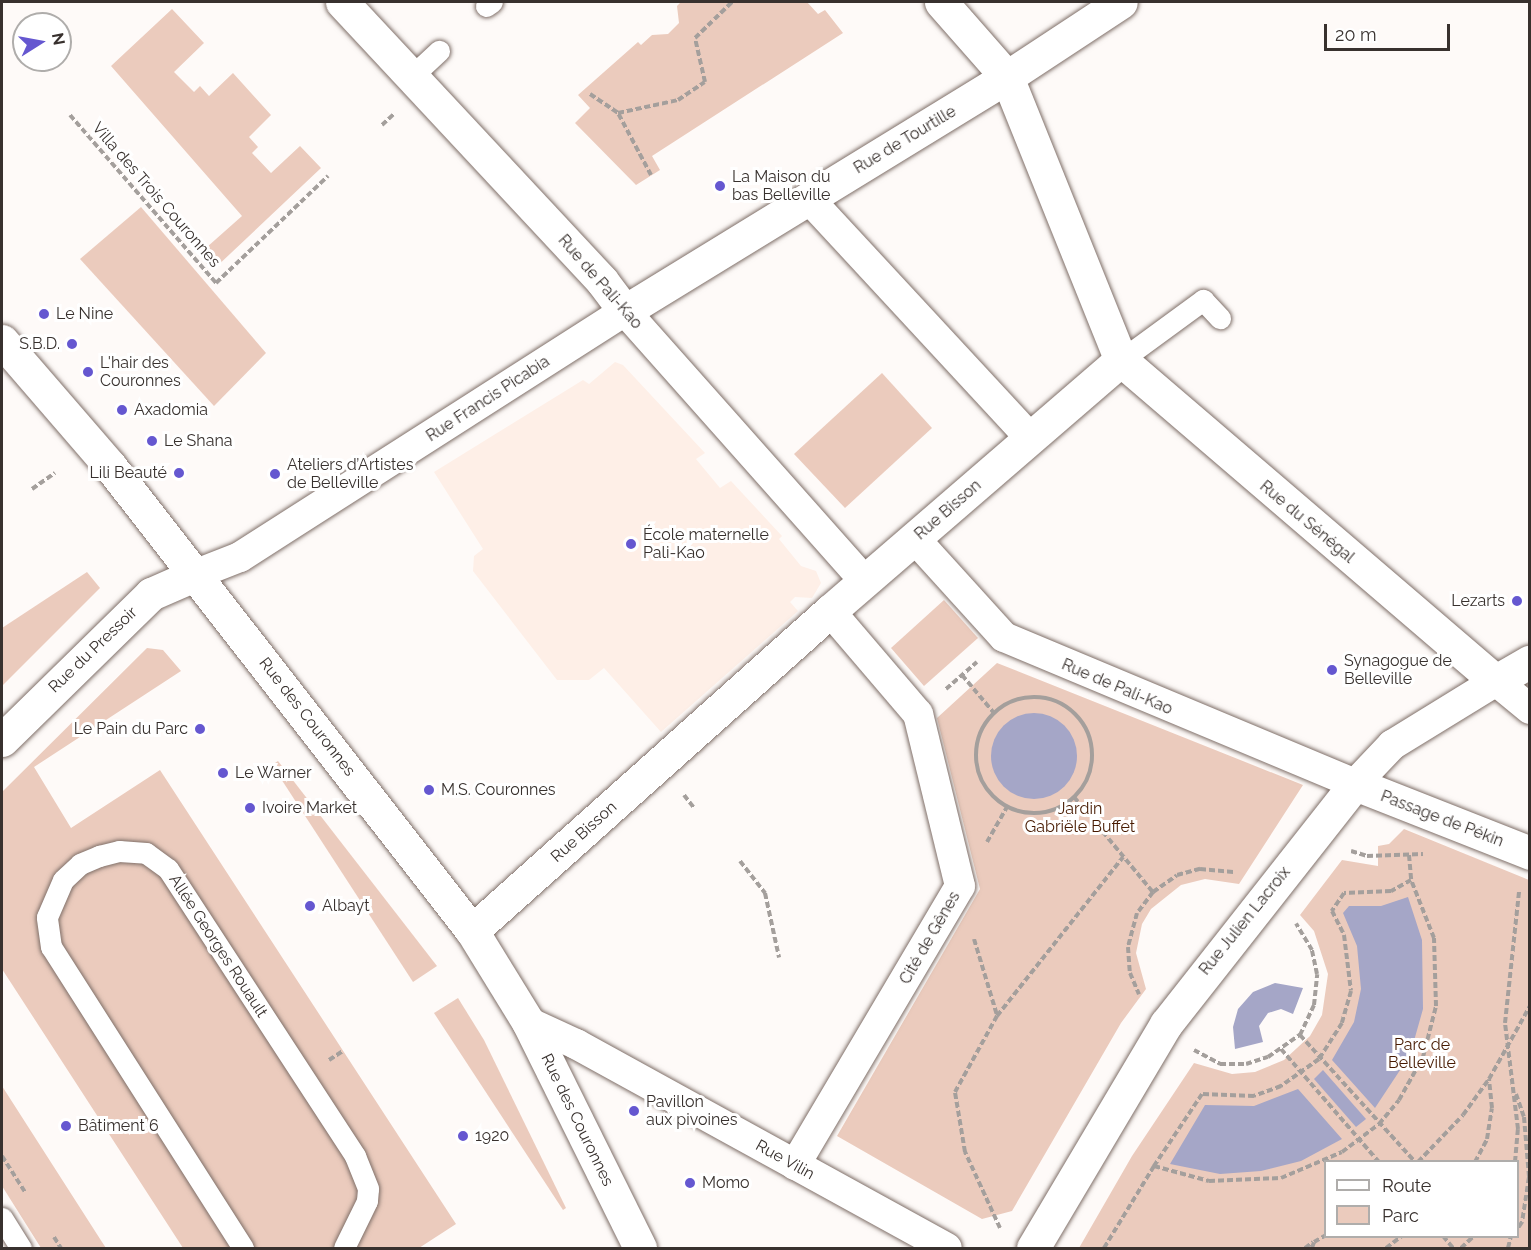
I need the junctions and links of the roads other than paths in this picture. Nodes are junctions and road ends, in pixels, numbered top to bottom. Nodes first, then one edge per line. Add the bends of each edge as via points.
1 (342, 2) edge
2 (941, 2) edge
3 (1121, 2) edge
4 (439, 51) dead end
5 (412, 76) junction
6 (1007, 77) junction
7 (809, 199) junction
8 (625, 311) junction
9 (1220, 318) dead end
10 (2, 341) edge
11 (1121, 360) junction
12 (1031, 439) junction
13 (915, 539) junction
14 (853, 568) dead end
15 (194, 574) junction
16 (830, 611) junction
17 (1530, 661) edge
18 (1496, 681) junction
19 (1530, 709) edge
20 (2, 740) edge
21 (1355, 784) junction
22 (1530, 853) edge
23 (472, 931) junction
24 (528, 1022) junction
25 (795, 1165) junction
26 (2, 1218) edge
27 (21, 1248) edge
28 (243, 1248) edge
29 (344, 1248) edge
30 (640, 1248) edge
31 (947, 1248) edge
32 (1033, 1248) edge

1 - 5 street, Rue de Pali-Kao
2 - 6 street
3 - 6 street, Rue de Tourtille
4 - 5 lane
5 - 8 street, Rue de Pali-Kao via 602,281
6 - 7 street, Rue de Tourtille
6 - 11 street
7 - 8 street, Rue de Tourtille
7 - 12 street
8 - 14 street, Rue de Pali-Kao
8 - 15 street, Rue Francis Picabia via 240,557
9 - 11 lane via 1203,300
10 - 15 street, Rue des Couronnes via 110,466
11 - 12 street, Rue Bisson
11 - 18 street, Rue du Sénégal
12 - 13 street, Rue Bisson
13 - 16 street, Rue Bisson
13 - 21 street, Rue de Pali-Kao via 1004,637
15 - 20 street, Rue du Pressoir via 150,594
15 - 23 street, Rue des Couronnes
16 - 23 street, Rue Bisson
16 - 25 street, Cité de Gênes via 918,714 960,886
17 - 18 street, Rue Julien Lacroix
18 - 19 street
18 - 21 street, Rue Julien Lacroix via 1392,745
21 - 22 street, Passage de Pékin
21 - 32 street, Rue Julien Lacroix via 1257,884 1166,1024
23 - 24 street, Rue des Couronnes
24 - 25 street, Rue Vilin via 576,1044
24 - 30 street, Rue des Couronnes
25 - 31 street, Rue Vilin
26 - 27 lane
28 - 29 lane, Allée Georges Rouault via 51,947 47,917 63,880 80,864 99,856 119,851 146,854 168,869 355,1156 368,1189 367,1201

